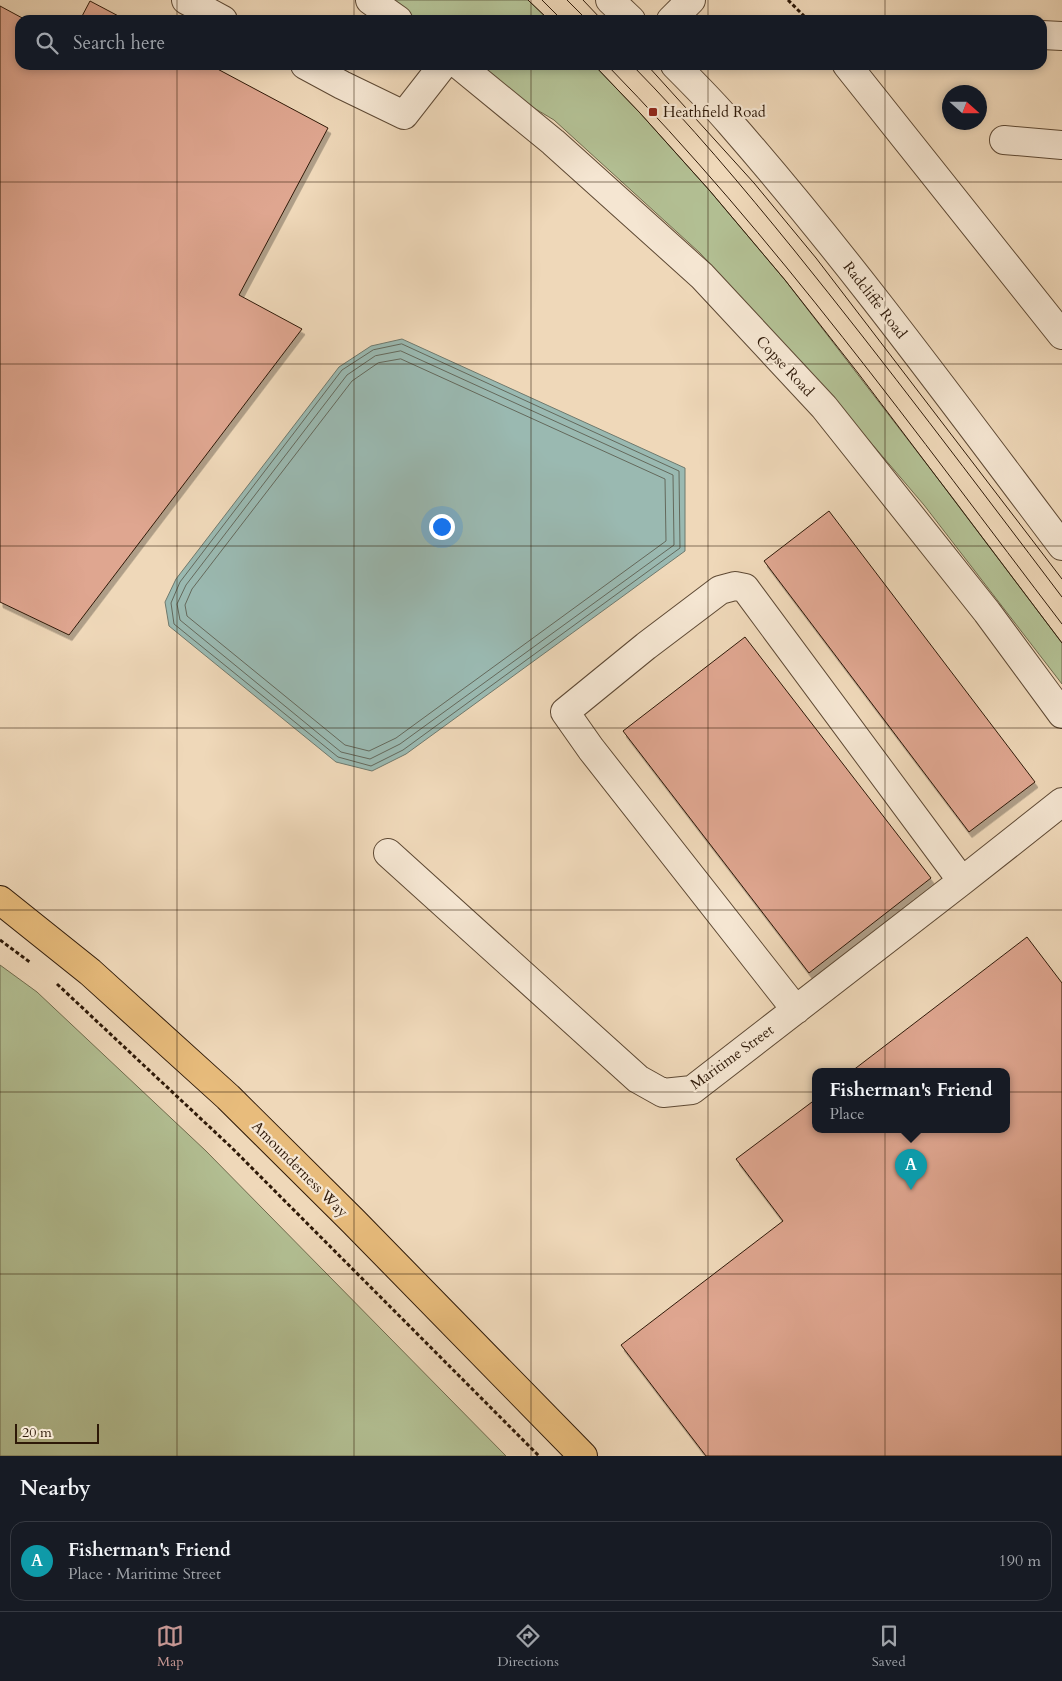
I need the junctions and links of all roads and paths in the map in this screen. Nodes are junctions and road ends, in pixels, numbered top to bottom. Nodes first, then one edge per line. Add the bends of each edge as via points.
1 (186, 0) edge
2 (370, 0) edge
3 (610, 0) edge
4 (691, 0) edge
5 (788, 0) edge
6 (214, 15) edge
7 (391, 15) edge
8 (626, 15) edge
9 (676, 15) edge
10 (803, 15) edge
11 (1047, 35) edge
12 (1062, 36) edge
13 (314, 70) edge
14 (439, 70) edge
15 (465, 70) edge
16 (680, 70) edge
17 (851, 70) edge
18 (1004, 140) dead end
19 (1062, 145) edge
20 (1062, 335) edge
21 (1062, 546) edge
22 (1062, 714) edge
23 (1062, 802) edge
24 (388, 853) dead end
25 (962, 881) junction
26 (0, 900) edge
27 (0, 940) edge
28 (37, 968) dead end
29 (52, 980) dead end
30 (796, 1010) junction
31 (539, 1456) edge
32 (583, 1456) edge

1 - 6 street
2 - 7 street
3 - 8 street
4 - 9 street
5 - 10 path
11 - 12 street
13 - 14 street via 404,115
15 - 22 street, Copse Road via 553,142 702,276 824,407 987,612
16 - 21 street, Radcliffe Road via 729,122 895,324
17 - 20 street
18 - 19 street
23 - 25 street, Maritime Street
24 - 30 street, Maritime Street via 638,1079 664,1093 692,1090
25 - 30 street, Maritime Street
25 - 30 street via 746,588 735,586 720,590 646,646 564,712
26 - 32 highway, Amounderness Way via 90,972 228,1097
27 - 28 path
29 - 31 path via 232,1147

